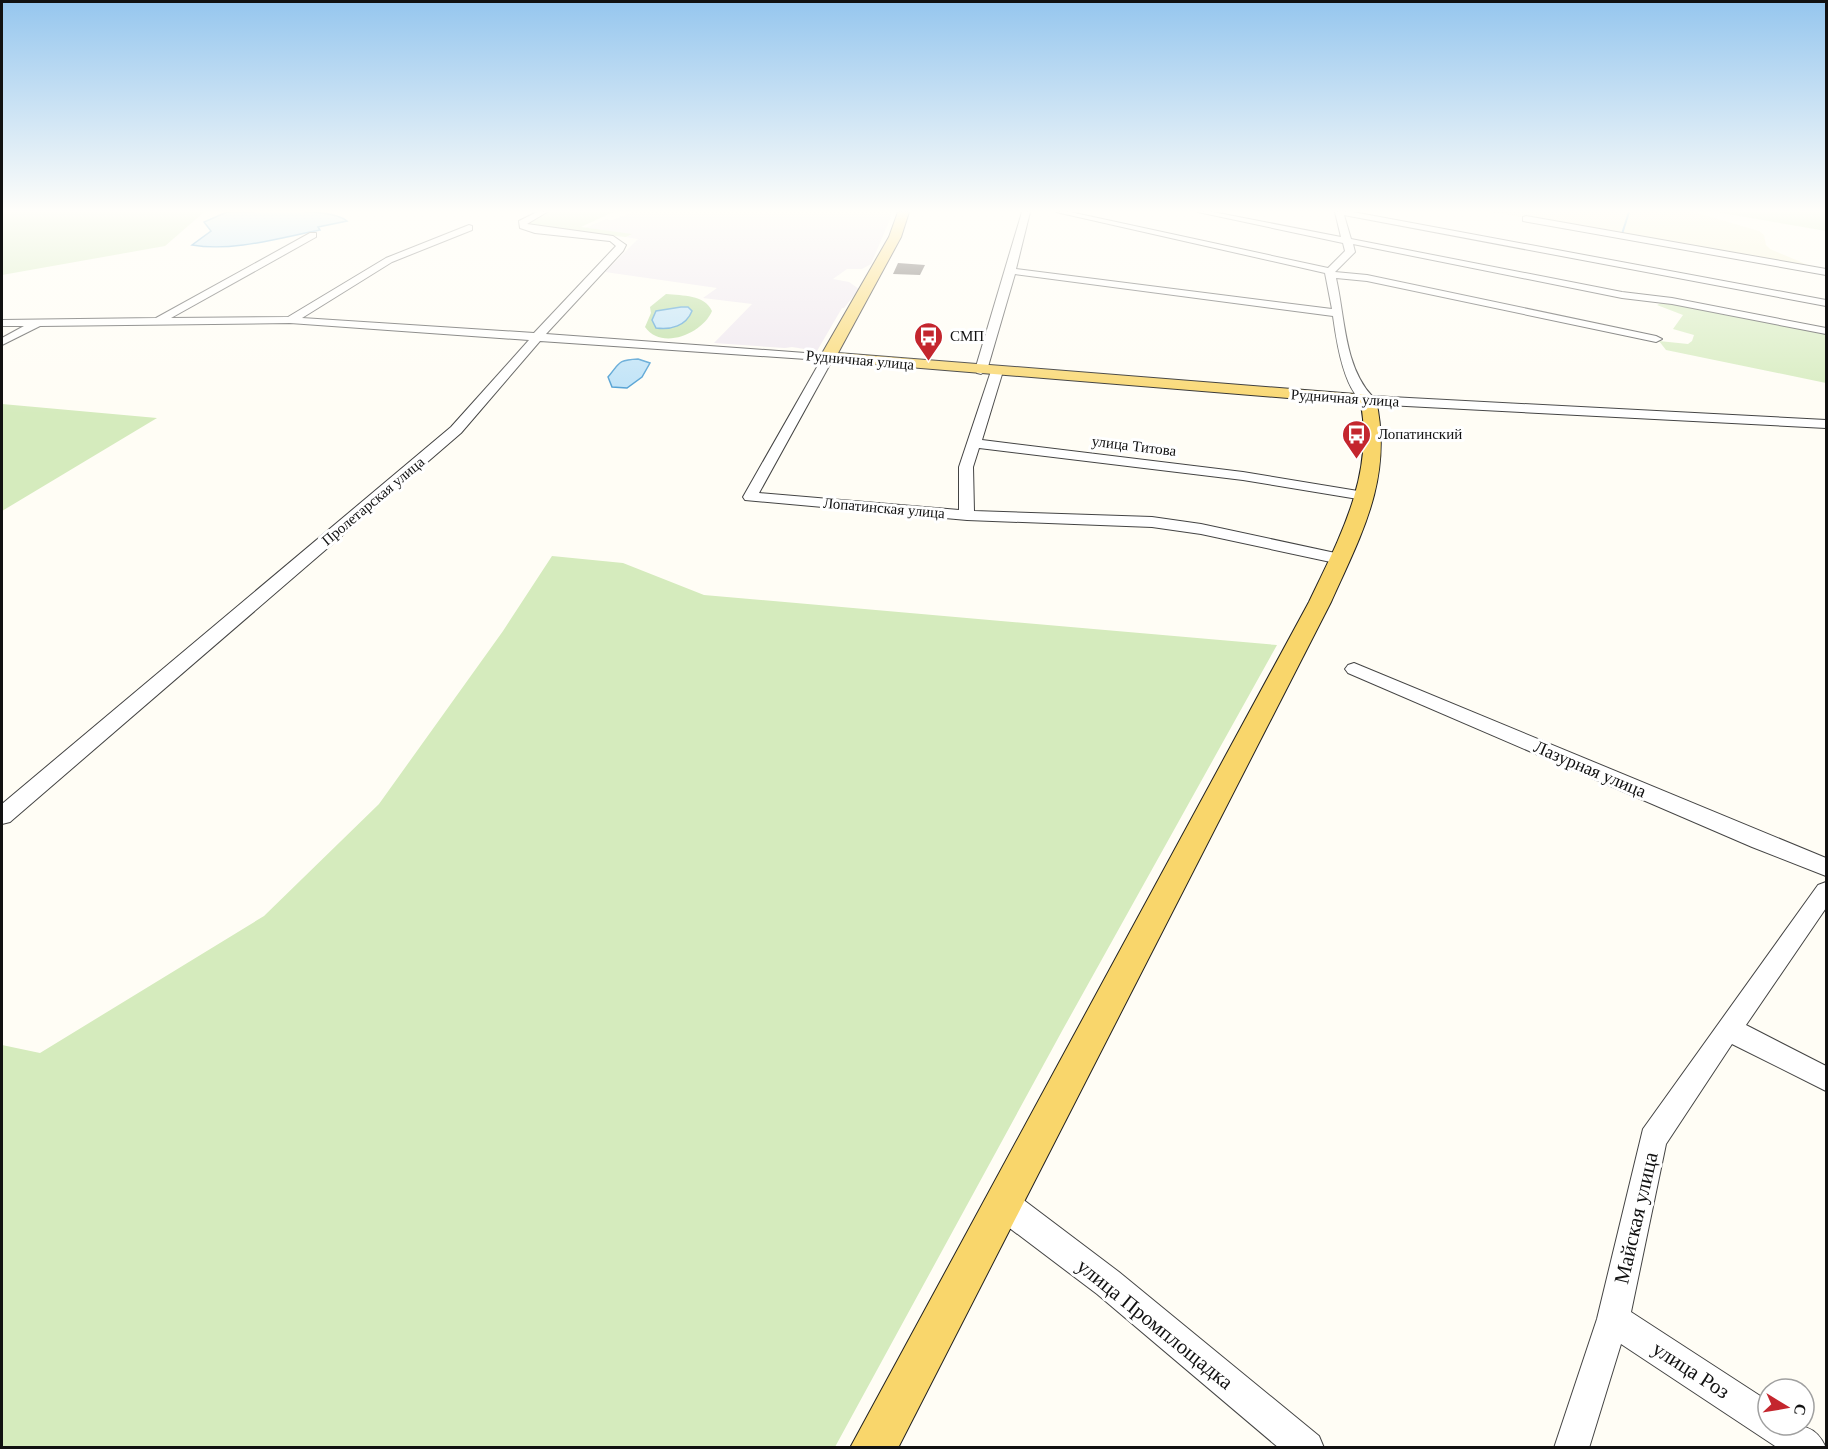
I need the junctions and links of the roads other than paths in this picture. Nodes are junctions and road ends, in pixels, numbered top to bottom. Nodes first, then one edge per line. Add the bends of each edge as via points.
1 (233, 280) edge
2 (357, 280) edge
3 (591, 280) edge
4 (871, 280) edge
5 (1008, 280) edge
6 (1078, 280) edge
7 (1331, 280) edge
8 (1375, 280) edge
9 (1542, 280) edge
10 (1702, 280) edge
11 (1827, 303) edge
12 (1336, 313) junction
13 (290, 320) junction
14 (159, 321) junction
15 (38, 322) junction
16 (2, 323) edge
17 (1827, 331) edge
18 (537, 337) junction
19 (1656, 339) dead end
20 (2, 342) edge
21 (828, 357) junction
22 (981, 370) junction
23 (997, 371) junction
24 (1368, 400) junction
25 (1827, 424) edge
26 (974, 443) junction
27 (1365, 496) junction
28 (967, 515) junction
29 (1340, 559) junction
30 (1354, 669) dead end
31 (2, 816) edge
32 (1827, 867) edge
33 (1827, 891) edge
34 (1728, 1029) junction
35 (1827, 1079) edge
36 (1002, 1203) junction
37 (1613, 1319) junction
38 (1756, 1413) edge
39 (1793, 1437) edge
40 (873, 1448) edge
41 (1307, 1448) edge
42 (1570, 1448) edge
43 (1809, 1448) edge

1 - 14 street
2 - 13 street
3 - 18 street, Пролетарская улица
4 - 21 main road, Лопатинская улица
5 - 22 street
6 - 12 street
7 - 12 street
8 - 19 street
9 - 17 street
10 - 11 street
12 - 24 street via 1351,372 1359,393
13 - 14 street, Рудничная улица
13 - 18 street, Рудничная улица
14 - 15 street, Рудничная улица
15 - 16 street, Рудничная улица
15 - 20 street
18 - 21 street, Рудничная улица
18 - 31 street, Пролетарская улица via 456,430
21 - 22 main road, Рудничная улица
21 - 28 street, Лопатинская улица via 750,497
22 - 23 main road, Рудничная улица
23 - 24 main road, Рудничная улица
23 - 26 street
24 - 25 street, Рудничная улица
24 - 27 main road via 1374,425
26 - 27 street, улица Титова via 1243,476
26 - 28 street via 966,467
27 - 29 main road
28 - 29 street, Лопатинская улица via 1152,522
29 - 36 main road
30 - 32 street, Лазурная улица
33 - 34 street, Майская улица
34 - 35 street
34 - 37 street, Майская улица via 1653,1139
36 - 40 main road
36 - 41 street, улица Промплощадка via 1108,1283
37 - 38 street, улица Роз
37 - 42 street, Майская улица
39 - 43 street

